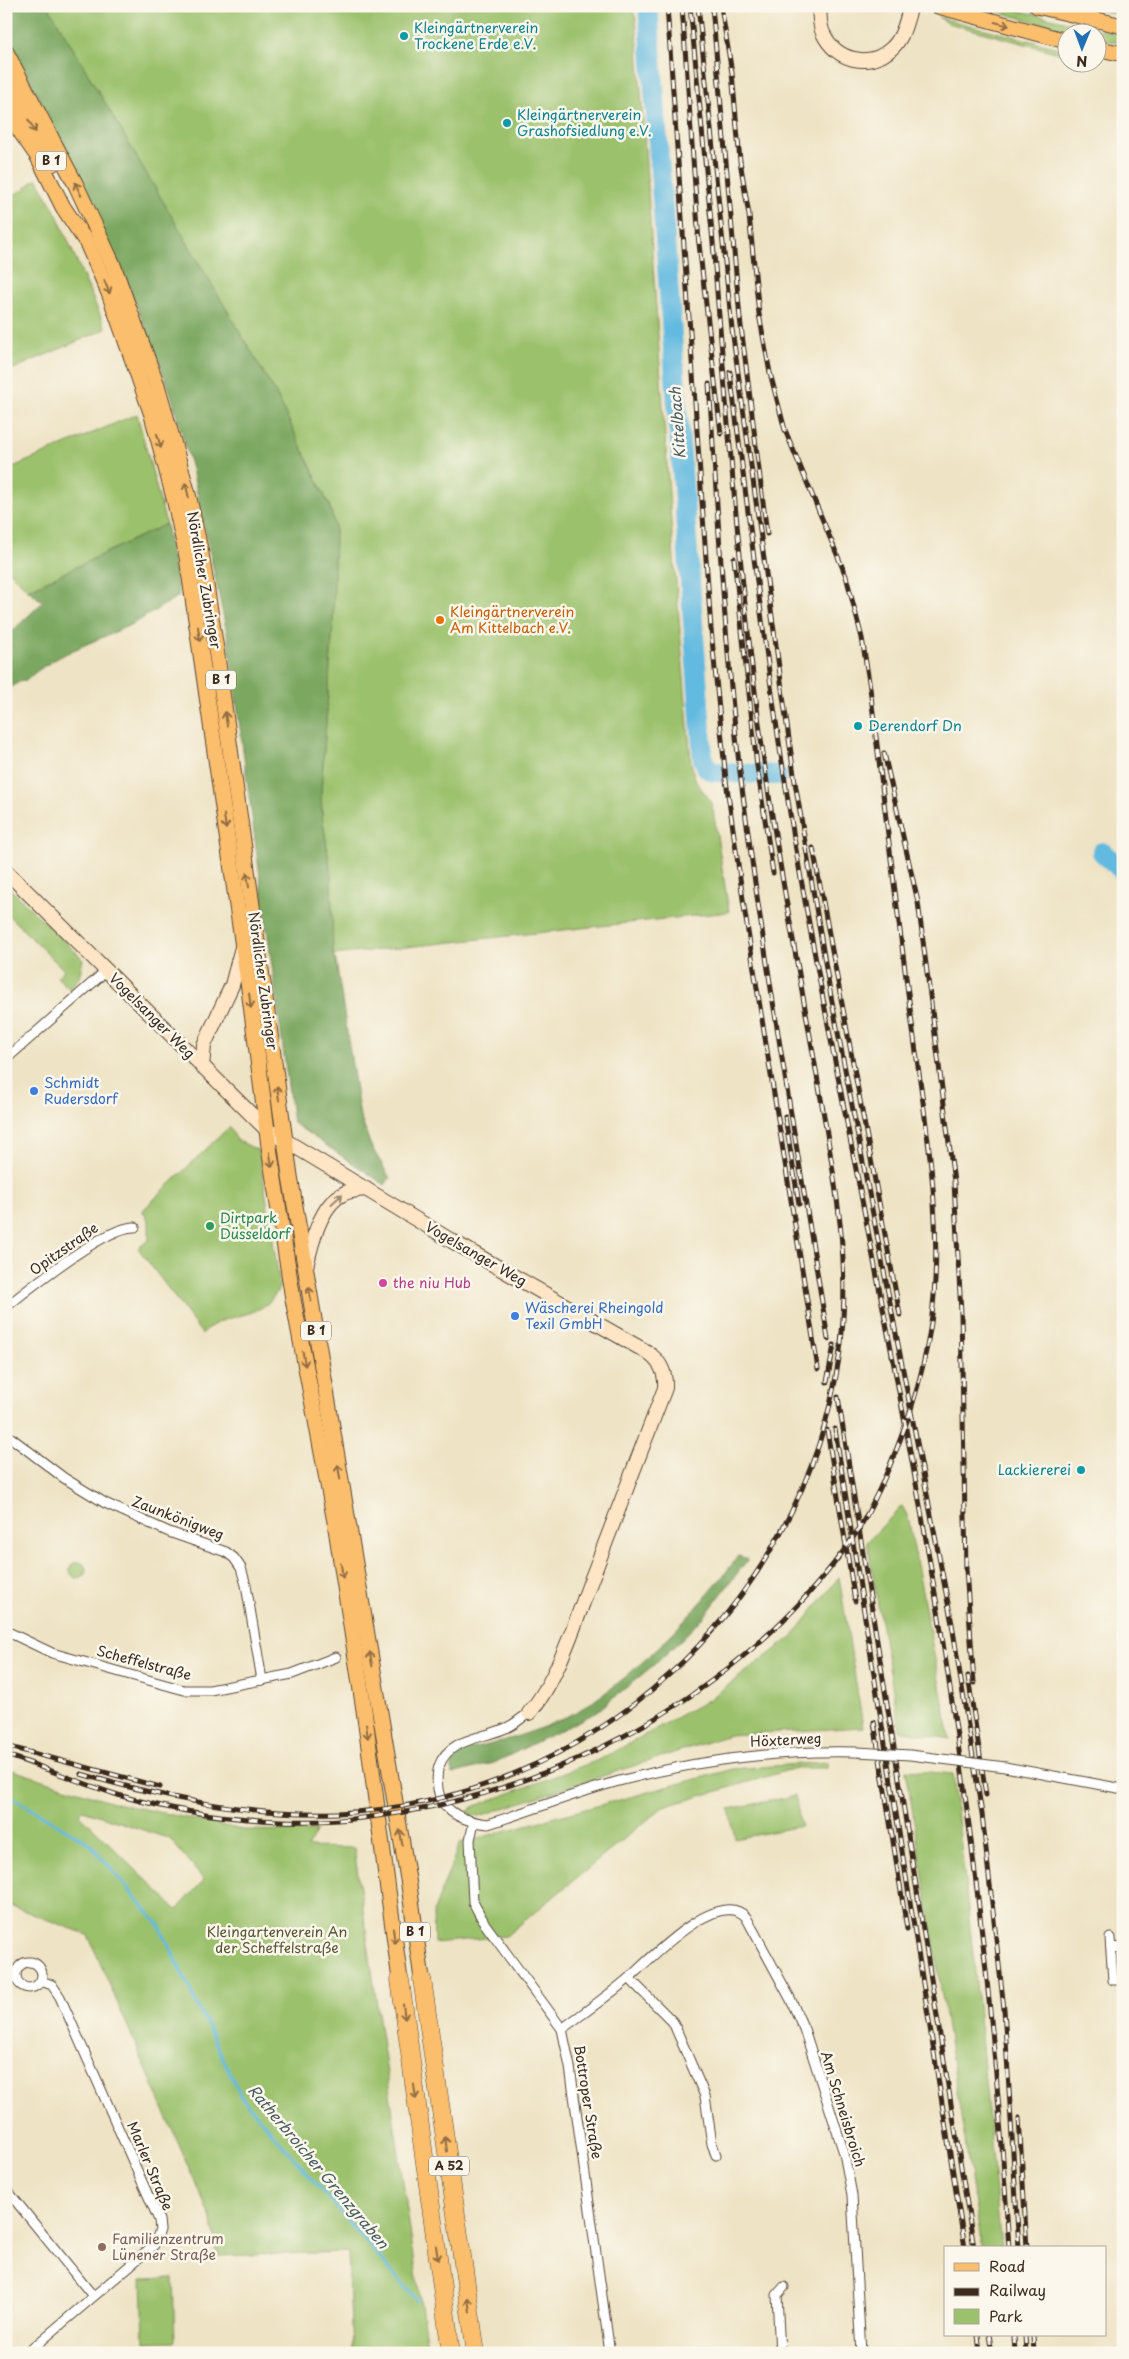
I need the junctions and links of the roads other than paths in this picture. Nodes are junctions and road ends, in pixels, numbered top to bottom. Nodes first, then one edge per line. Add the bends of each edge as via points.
1 (819, 6) edge
2 (938, 6) edge
3 (1037, 6) edge
4 (909, 12) edge
5 (1123, 26) edge
6 (1056, 38) edge
7 (1106, 50) edge
8 (6, 52) edge
9 (1123, 54) edge
10 (6, 84) edge
11 (6, 112) edge
12 (87, 243) junction
13 (6, 871) edge
14 (242, 946) junction
15 (107, 970) junction
16 (207, 1036) junction
17 (179, 1044) junction
18 (6, 1059) edge
19 (202, 1068) junction
20 (266, 1129) junction
21 (285, 1141) junction
22 (366, 1189) junction
23 (135, 1227) dead end
24 (306, 1270) junction
25 (6, 1293) edge
26 (10, 1304) edge
27 (6, 1434) edge
28 (6, 1632) edge
29 (336, 1657) dead end
30 (262, 1680) junction
31 (528, 1713) joint
32 (1123, 1789) edge
33 (459, 1816) joint
34 (474, 1822) junction
35 (1110, 1938) dead end
36 (1123, 1947) edge
37 (1111, 1948) junction
38 (629, 1978) junction
39 (422, 1979) joint
40 (41, 1980) dead end
41 (400, 1980) joint
42 (1123, 1980) edge
43 (562, 2029) junction
44 (716, 2155) dead end
45 (6, 2189) edge
46 (784, 2287) dead end
47 (93, 2296) junction
48 (27, 2353) edge
49 (451, 2353) edge
50 (476, 2353) edge
51 (610, 2353) edge
52 (780, 2353) edge
53 (861, 2353) edge

1 - 4 street via 821,31 830,46 842,55 858,60 880,57 892,49 900,38
2 -> 6 main road
3 - 5 main road
7 - 9 main road
21 -> 8 main road, Nördlicher Zubringer / B 1 via 211,614 201,553 177,449 147,353 113,265 76,185
10 -> 12 main road, B 1 via 55,169
11 - 12 main road, Nördlicher Zubringer / B 1 via 38,157 63,207
12 -> 14 main road, Nördlicher Zubringer / B 1 via 135,364 174,498 196,616
13 - 15 street, Vogelsanger Weg
14 - 16 street via 232,985
14 -> 20 main road, Nördlicher Zubringer / B 1
15 - 17 street, Vogelsanger Weg
15 - 18 street
16 - 17 street via 190,1045
16 - 19 street
17 - 19 street, Vogelsanger Weg
19 - 20 street, Vogelsanger Weg
20 - 21 street, Vogelsanger Weg
20 -> 41 main road, B 1 via 364,1710
21 - 22 street, Vogelsanger Weg
21 - 24 main road, B 1
24 -> 22 street via 313,1239 328,1208 342,1194
22 - 31 street, Vogelsanger Weg via 646,1352 656,1359 666,1378 665,1388 572,1632 549,1681
23 - 26 street, Opitzstraße via 111,1233 93,1244
39 -> 24 main road, B 1
25 - 26 street, Opitzstraße
27 - 30 street, Zaunkönigweg via 64,1478 105,1503 234,1558 246,1585
28 - 30 street, Scheffelstraße via 52,1653 184,1690 210,1690
29 - 30 street, Scheffelstraße via 292,1674
31 - 33 street, Vogelsanger Weg via 507,1728 469,1739 442,1756 437,1772 438,1792 448,1808
32 - 34 street, Höxterweg, bridge via 1005,1767 910,1755 766,1753 689,1764 617,1781 488,1824
33 - 34 street, Höxterweg
34 - 43 street, Bottroper Straße via 470,1846 475,1906
35 - 37 street
36 - 37 street
37 - 42 street via 1113,1980
38 - 43 street
38 - 44 street via 673,2022 705,2096
38 - 53 street, Am Schneisbroich via 678,1933 696,1922 720,1911 742,1912 746,1917 804,2029 844,2153 852,2195
50 -> 39 highway, A 52
40 - 47 street, Marler Straße via 52,1985 60,1997 160,2230 154,2245
41 -> 49 highway, A 52
43 - 51 street, Bottroper Straße
45 - 47 street
46 - 52 street via 777,2295
47 - 48 street, Marler Straße

